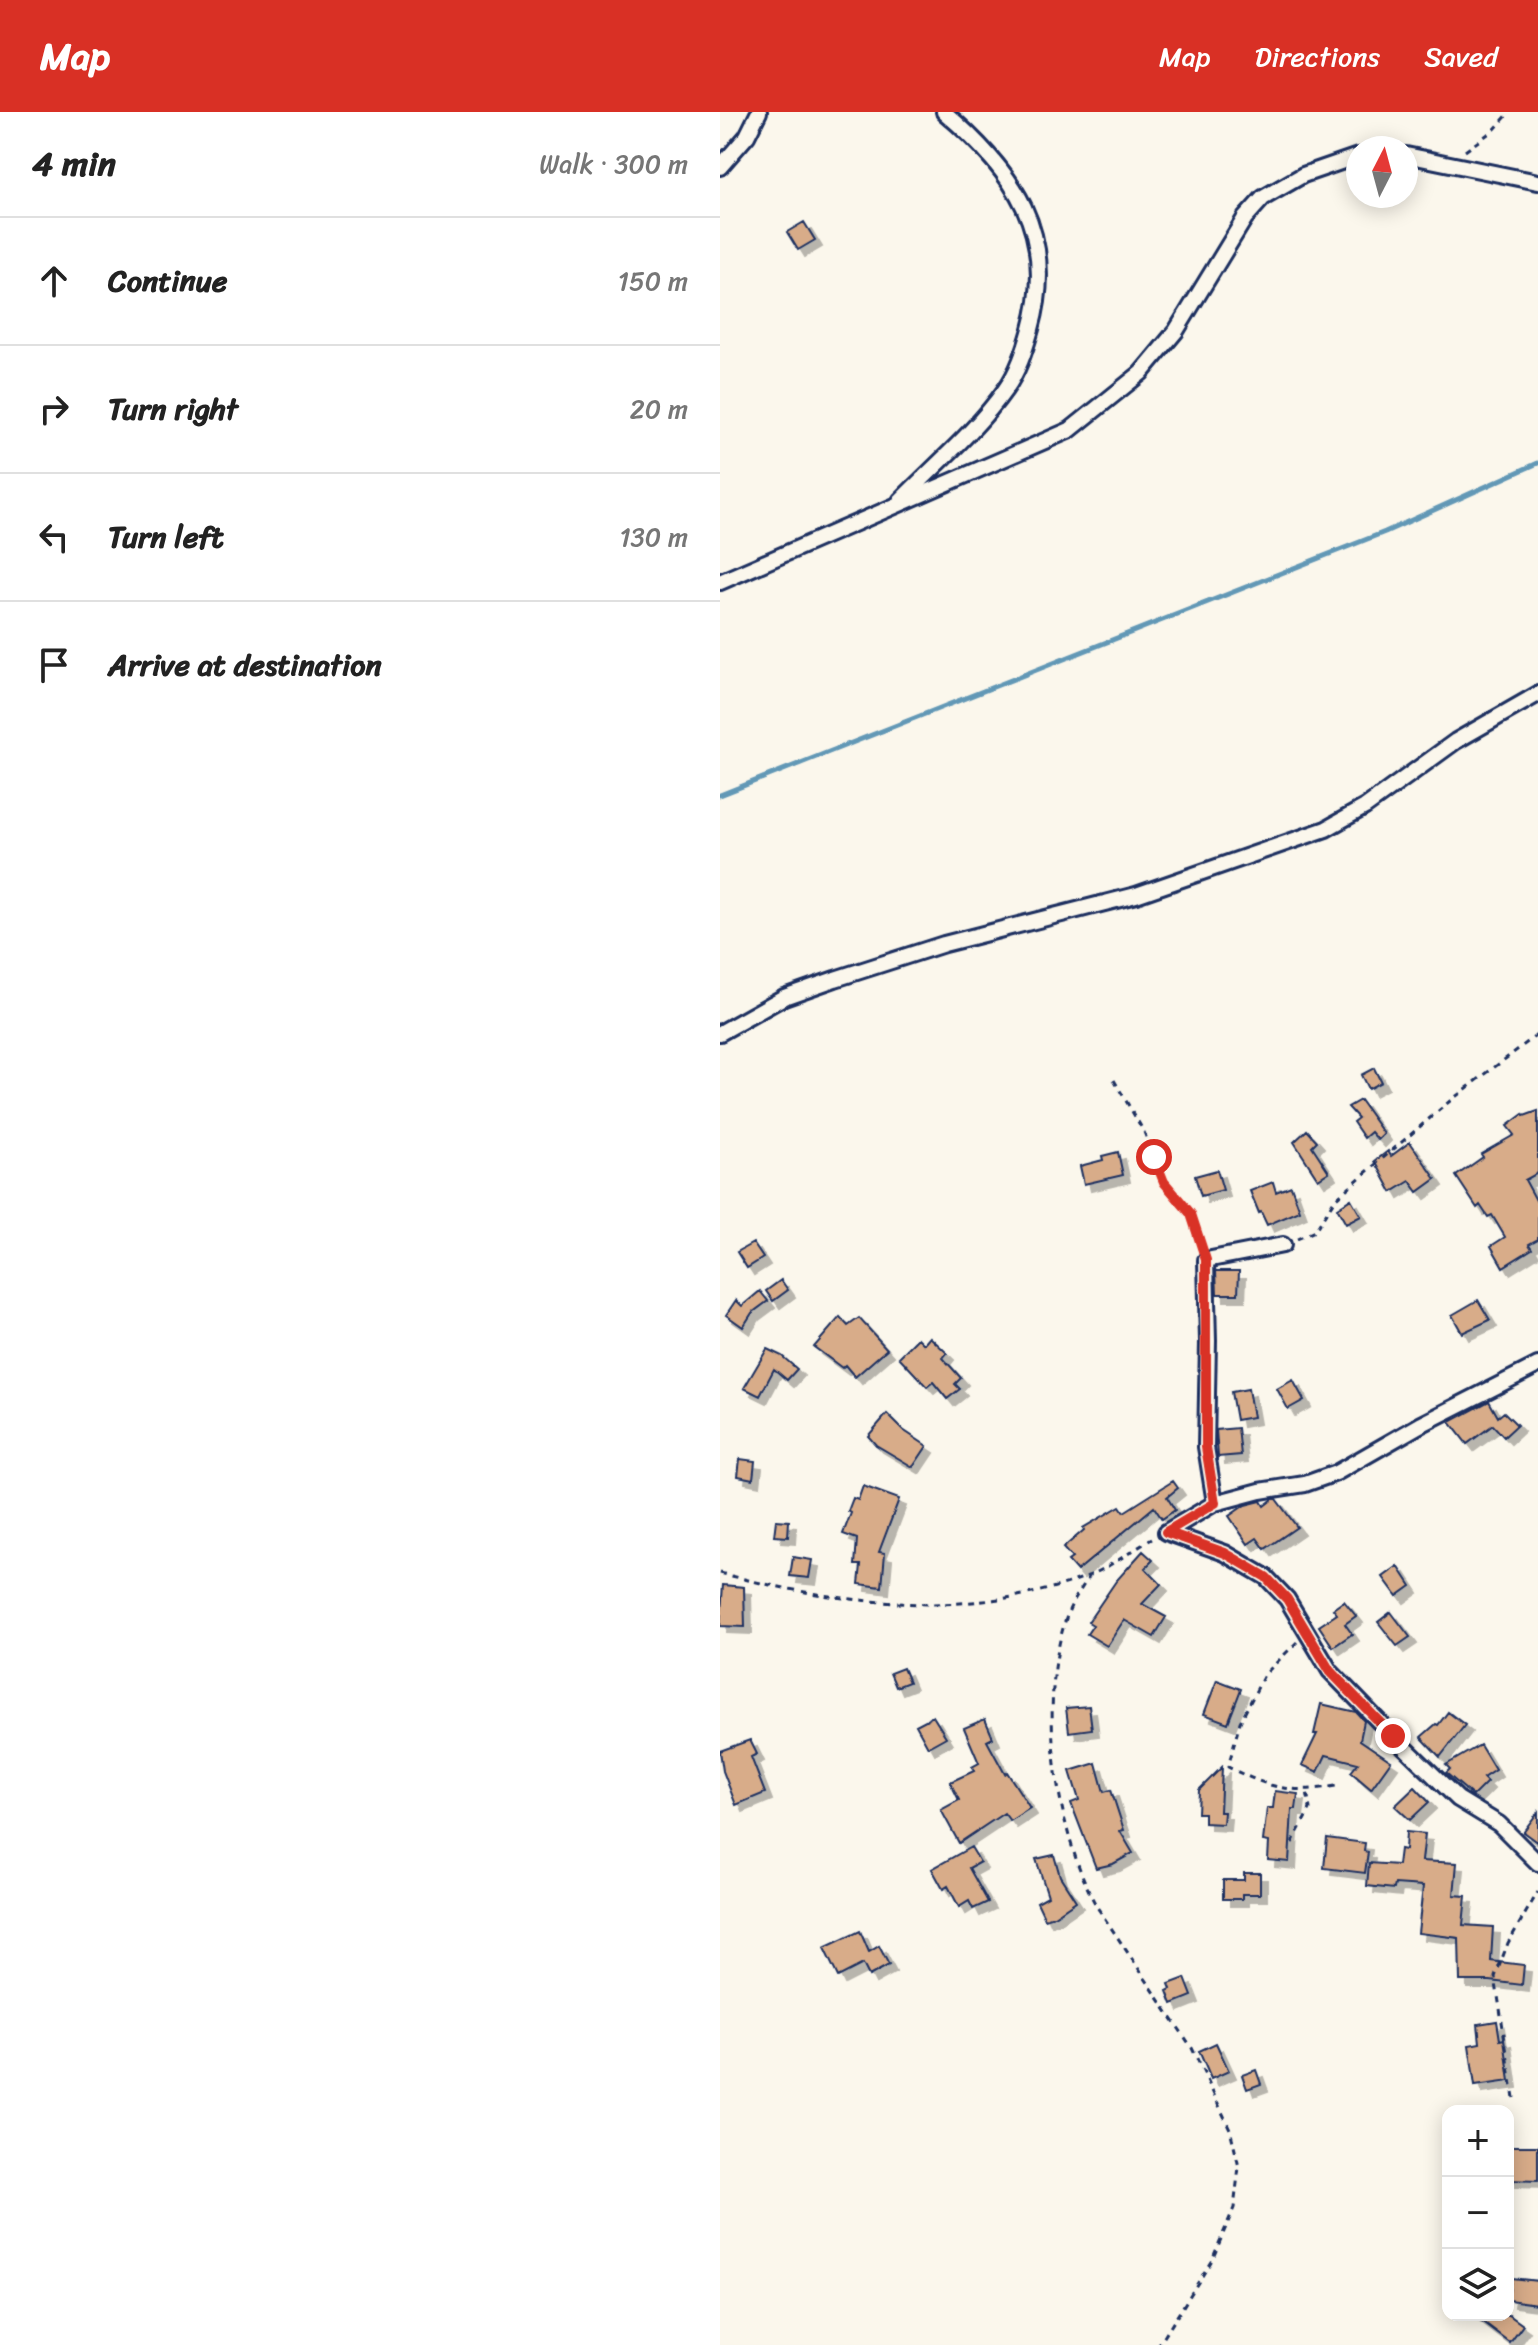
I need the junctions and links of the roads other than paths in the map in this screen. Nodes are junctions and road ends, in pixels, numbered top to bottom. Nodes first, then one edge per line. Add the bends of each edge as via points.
1 (759, 112) edge
2 (944, 112) edge
3 (1418, 157) edge
4 (1346, 160) edge
5 (720, 167) edge
6 (1538, 182) edge
7 (897, 504) junction
8 (720, 582) edge
9 (1538, 694) edge
10 (720, 1033) edge
11 (1283, 1245) road end
12 (1538, 1365) edge
13 (1215, 1503) junction
14 (1538, 1863) edge

1 - 5 street via 747,136
2 - 7 street via 978,141 1011,181 1033,228 1039,289 1025,353 1007,387
3 - 6 street
4 - 7 street via 1303,175 1263,198 1245,218 1176,331 1141,373 1094,413 1059,435
7 - 8 street
9 - 10 street via 1456,741 1326,829 1136,895 944,944 835,979 784,997
11 - 13 street via 1206,1260 1206,1447
12 - 13 street via 1336,1473
13 - 14 street via 1166,1532 1225,1553 1266,1577 1287,1599 1330,1671 1458,1799 1499,1824

